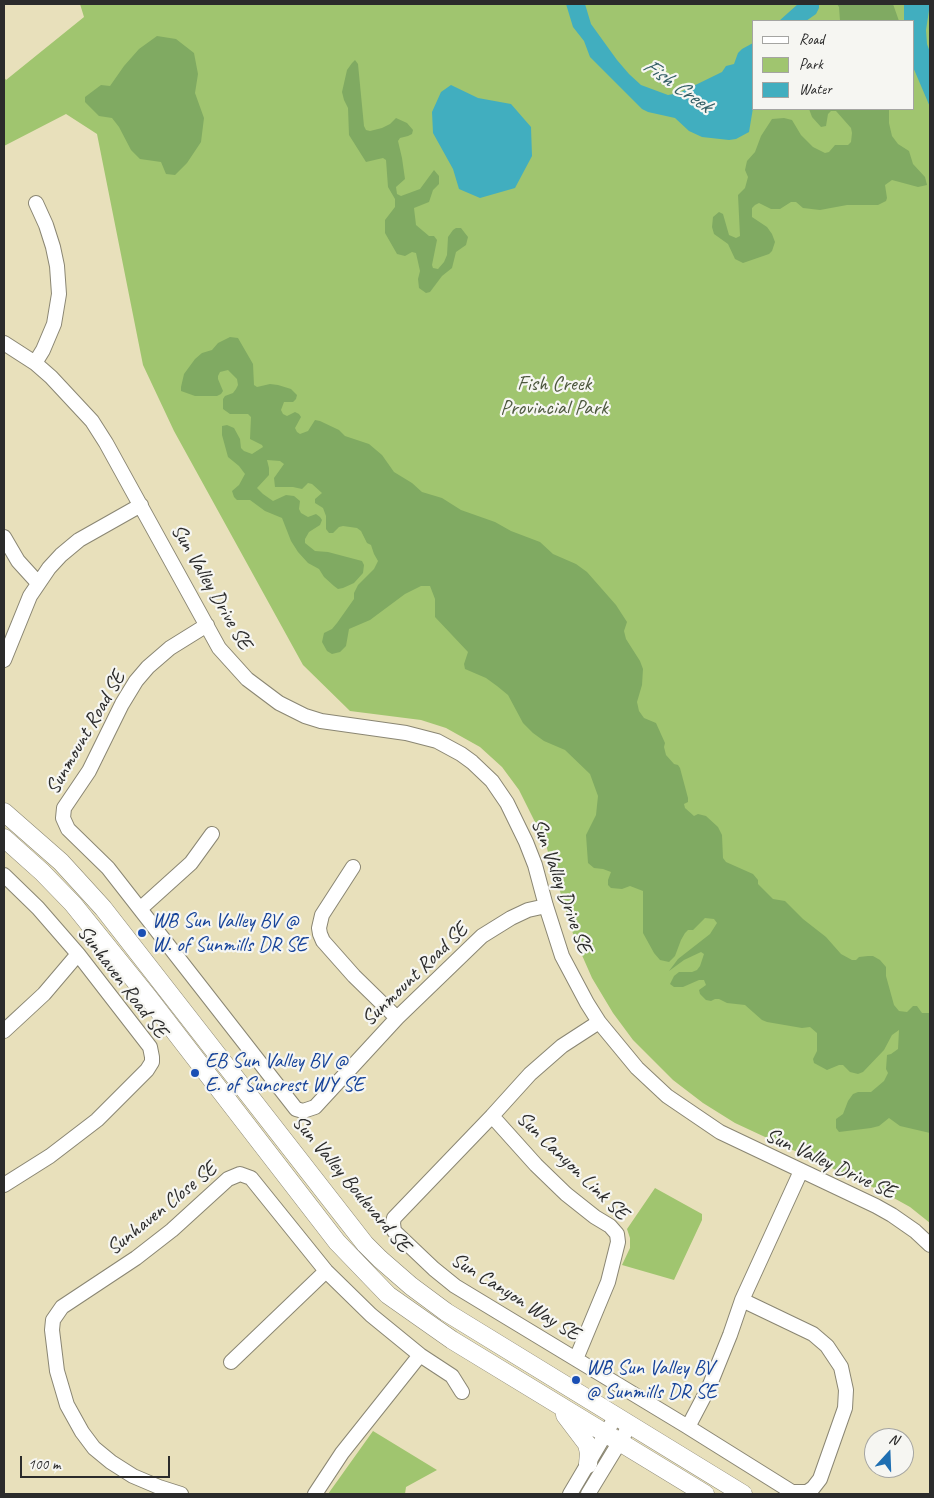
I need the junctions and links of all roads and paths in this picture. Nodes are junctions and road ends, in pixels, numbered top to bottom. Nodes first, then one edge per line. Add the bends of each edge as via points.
1 (36, 203) dead end
2 (4, 343) edge
3 (35, 363) junction
4 (141, 505) junction
5 (4, 537) edge
6 (38, 583) junction
7 (207, 625) junction
8 (4, 660) edge
9 (4, 812) edge
10 (212, 834) dead end
11 (4, 838) edge
12 (354, 867) dead end
13 (4, 875) edge
14 (546, 906) junction
15 (140, 908) junction
16 (78, 954) junction
17 (397, 1018) junction
18 (599, 1022) junction
19 (4, 1030) edge
20 (492, 1116) junction
21 (801, 1172) junction
22 (4, 1185) edge
23 (930, 1245) edge
24 (326, 1271) junction
25 (742, 1300) junction
26 (420, 1355) junction
27 (576, 1359) junction
28 (231, 1362) dead end
29 (462, 1392) dead end
30 (557, 1405) junction
31 (623, 1421) junction
32 (688, 1427) junction
33 (612, 1438) junction
34 (588, 1464) junction
35 (182, 1494) edge
36 (315, 1494) edge
37 (570, 1494) edge
38 (588, 1494) edge
39 (705, 1494) edge
40 (743, 1494) edge

1 - 3 street via 53,247 59,294 50,336
2 - 3 street, Sun Valley Drive SE
3 - 4 street, Sun Valley Drive SE via 92,422
4 - 6 street via 79,540 61,555
4 - 7 street, Sun Valley Drive SE
5 - 6 street via 18,561
6 - 8 street
7 - 14 street, Sun Valley Drive SE via 219,648 246,679 291,710 321,721 424,737 449,747 483,771 518,823 535,865
7 - 15 street, Sunmount Road SE via 178,641 136,682 63,813 68,829 108,868
9 - 31 main road, Sun Valley Boulevard SE via 61,862 103,908 380,1259 446,1312
10 - 15 street via 191,863
11 - 30 main road, Sun Valley Boulevard SE via 59,889 104,942 337,1242 372,1279 426,1323
12 - 17 street via 322,915 320,934 354,976
13 - 16 street, Sunhaven Road SE
14 - 17 street, Sunmount Road SE via 528,910 482,936
14 - 18 street, Sun Valley Drive SE via 562,956
15 - 17 street, Sunmount Road SE via 300,1111 315,1107
16 - 19 street via 44,994
16 - 22 street, Sunhaven Road SE via 150,1047 152,1062 97,1120 50,1156
18 - 20 street, Sun Canyon Way SE via 562,1046 530,1074
18 - 21 street, Sun Valley Drive SE via 637,1068 684,1109 739,1142
20 - 27 street, Sun Canyon Link SE via 566,1194 617,1234 608,1282
20 - 27 street, Sun Canyon Way SE via 396,1215 394,1231 455,1286
21 - 23 street, Sun Valley Drive SE via 892,1214
21 - 25 street
24 - 26 street, Sunhaven Close SE via 371,1315
24 - 28 street
24 - 35 street, Sunhaven Close SE via 251,1178 235,1175 131,1262 54,1315 52,1330 57,1371 67,1405 82,1432 94,1448 133,1476
25 - 32 street via 719,1364
25 - 32 street, Sun Canyon Way SE via 813,1334 827,1346 841,1367 846,1390 845,1408 820,1479 807,1492 792,1492
26 - 29 street, Sunhaven Close SE via 452,1376
26 - 36 street via 342,1453
27 - 32 street, Sun Canyon Way SE
30 - 33 main road, Sun Valley Boulevard SE
30 - 34 main road via 587,1444
31 - 33 street
31 - 40 main road, Sun Valley Boulevard SE
33 - 34 street
33 - 38 street
33 - 39 main road, Sun Valley Boulevard SE
34 - 37 street

